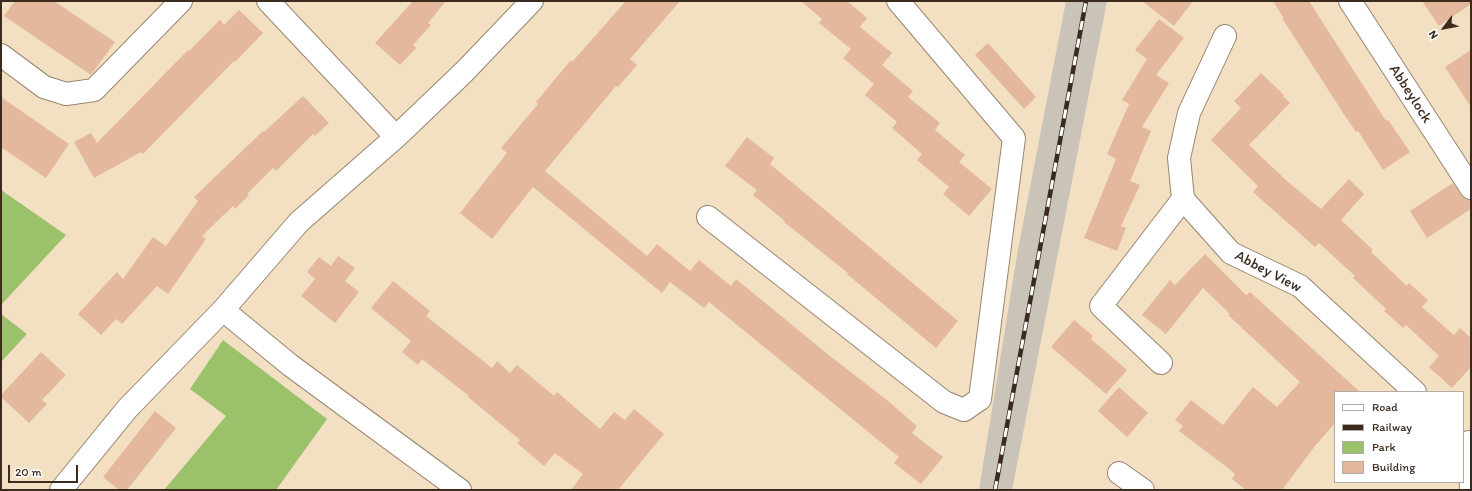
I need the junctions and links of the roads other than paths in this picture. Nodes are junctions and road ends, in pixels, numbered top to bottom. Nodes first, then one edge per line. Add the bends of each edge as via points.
1 (181, 1) edge
2 (268, 1) edge
3 (532, 1) edge
4 (898, 1) edge
5 (1350, 1) edge
6 (1225, 36) dead end
7 (1, 55) edge
8 (396, 137) junction
9 (1471, 188) edge
10 (1183, 200) junction
11 (708, 217) dead end
12 (223, 310) junction
13 (1161, 363) dead end
14 (1414, 391) edge
15 (1468, 440) edge
16 (1119, 474) dead end
17 (61, 490) edge
18 (460, 490) edge
19 (1143, 490) edge
20 (1471, 490) edge

1 - 7 street via 94,90 66,94 44,87
2 - 8 street
3 - 8 street via 464,72
4 - 11 street via 1014,138 980,399 964,410 944,402
5 - 9 street, Abbeylock
6 - 10 street via 1189,113 1179,158
8 - 12 street via 299,222
10 - 13 street via 1101,306
10 - 14 street, Abbey View via 1232,253 1300,286
12 - 17 street via 127,409
12 - 18 street via 290,365
15 - 20 street
16 - 19 street

